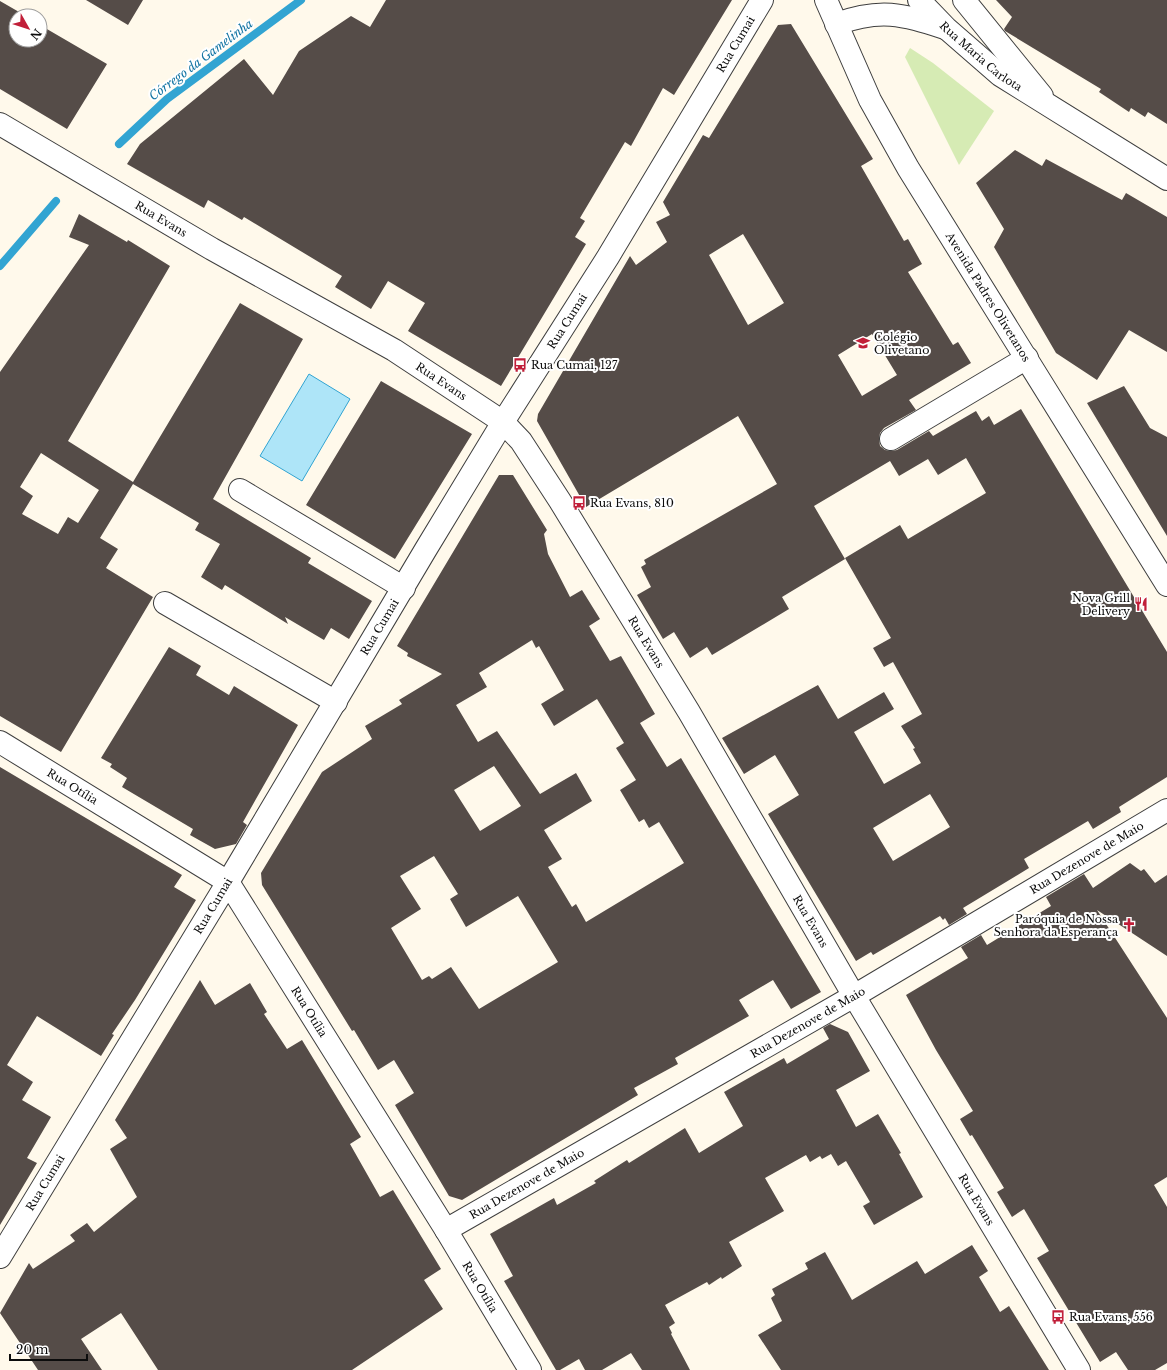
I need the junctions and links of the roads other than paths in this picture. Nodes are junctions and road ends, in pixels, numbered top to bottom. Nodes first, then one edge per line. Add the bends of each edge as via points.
1 (762, 0) edge
2 (826, 0) edge
3 (919, 0) edge
4 (964, 0) edge
5 (836, 24) junction
6 (946, 28) junction
7 (1049, 105) junction
8 (0, 124) edge
9 (1167, 179) edge
10 (1027, 358) junction
11 (503, 422) junction
12 (891, 440) dead end
13 (240, 490) dead end
14 (1167, 585) edge
15 (404, 588) junction
16 (166, 603) dead end
17 (336, 702) junction
18 (0, 742) edge
19 (1167, 810) edge
20 (228, 882) junction
21 (854, 996) junction
22 (446, 1230) junction
23 (0, 1257) edge
24 (530, 1370) edge
25 (1079, 1370) edge

1 - 11 street, Rua Cumai via 608,257
2 - 5 street, Avenida Padres Olivetanos
3 - 6 street, Rua Maria Carlota
4 - 7 street, Rua Maria Carlota
5 - 6 street via 854,18 894,14
5 - 10 street, Avenida Padres Olivetanos via 870,100 908,168
6 - 7 street, Rua Maria Carlota via 1000,75
7 - 9 street, Rua Maria Carlota
8 - 11 street, Rua Evans via 212,249 394,350
10 - 12 street
10 - 14 street, Avenida Padres Olivetanos
11 - 15 street, Rua Cumai
11 - 21 street, Rua Evans via 521,441 689,712
13 - 15 street
15 - 17 street, Rua Cumai
16 - 17 street
17 - 20 street, Rua Cumai
18 - 20 street, Rua Otília
19 - 21 street, Rua Dezenove de Maio
20 - 22 street, Rua Otília
20 - 23 street, Rua Cumai
21 - 22 street, Rua Dezenove de Maio
21 - 25 street, Rua Evans
22 - 24 street, Rua Otília

